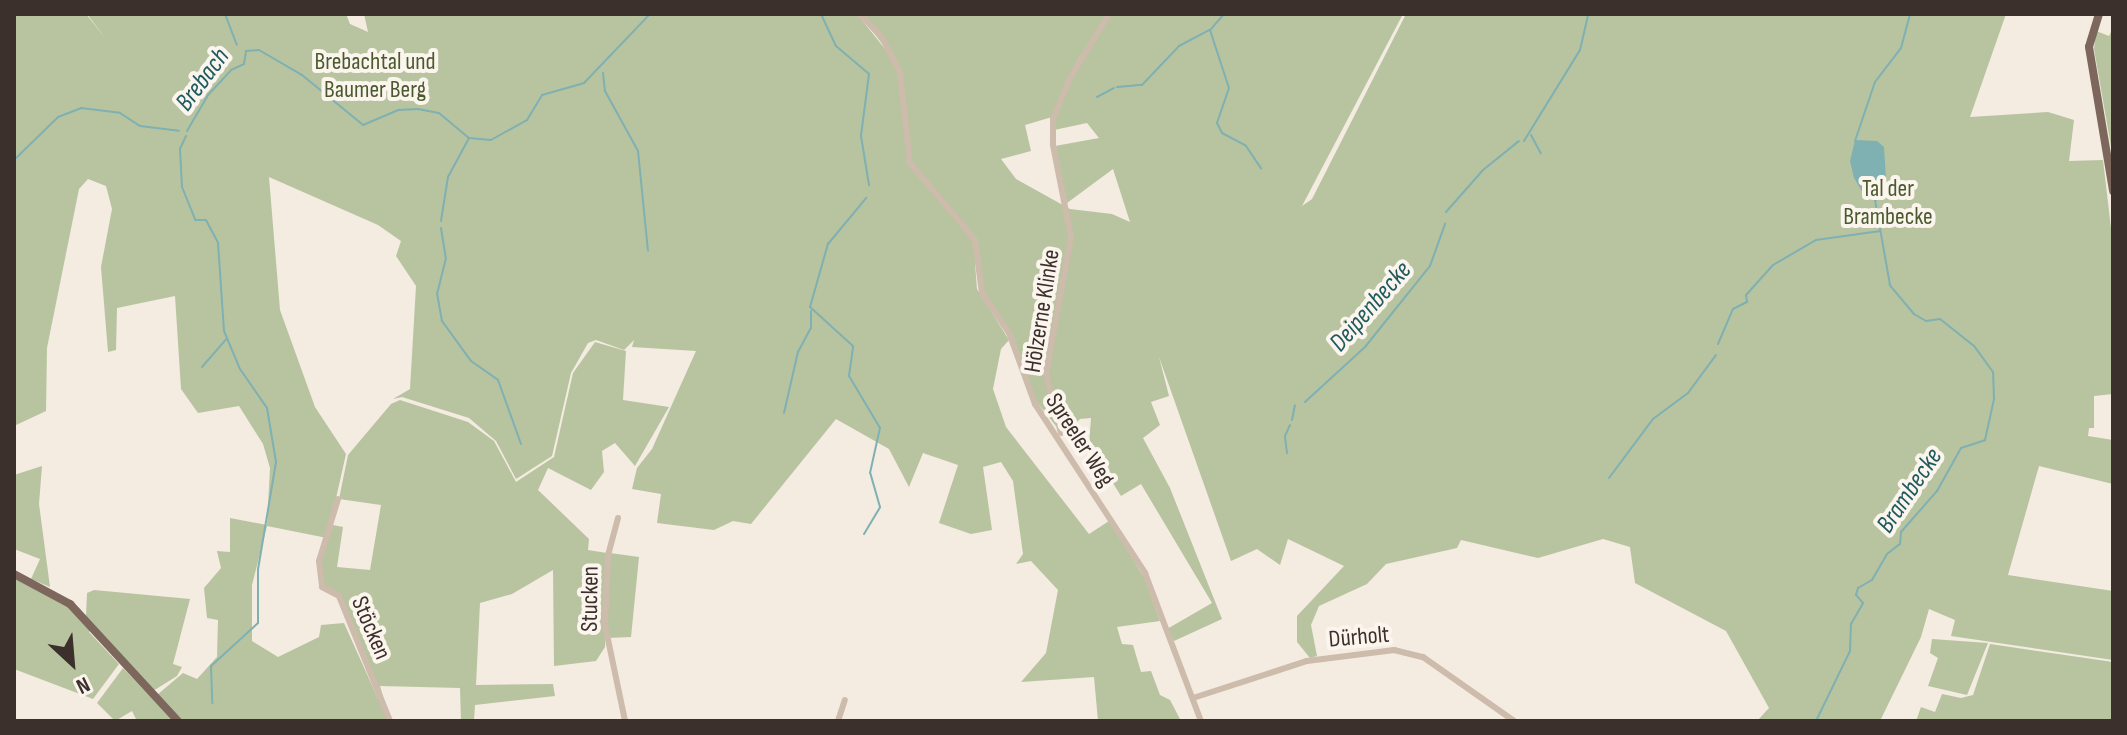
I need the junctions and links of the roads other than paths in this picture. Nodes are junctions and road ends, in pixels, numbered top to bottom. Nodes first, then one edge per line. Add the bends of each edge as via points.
1 (860, 14) edge
2 (1109, 14) edge
3 (2099, 14) edge
4 (2113, 191) edge
5 (1060, 435) junction
6 (338, 499) dead end
7 (618, 518) dead end
8 (14, 574) edge
9 (1193, 698) junction
10 (845, 700) dead end
11 (178, 721) edge
12 (390, 721) edge
13 (625, 721) edge
14 (838, 721) edge
15 (1201, 721) edge
16 (1514, 721) edge

1 - 5 street, Spreeler Weg via 883,39 900,73 910,163 975,240 981,290 1009,333 1032,398
2 - 5 street, Hölzerne Klinke via 1070,78 1053,119 1071,237 1046,374
3 - 4 main road via 2089,47
5 - 9 street, Spreeler Weg via 1145,573
6 - 12 street, Stöcken via 319,561 322,587 339,596
7 - 13 street, Stucken via 608,555 605,625
8 - 11 main road via 70,604
9 - 15 street, Spreeler Weg
9 - 16 street, Dürholt via 1307,661 1394,650 1430,662
10 - 14 street

